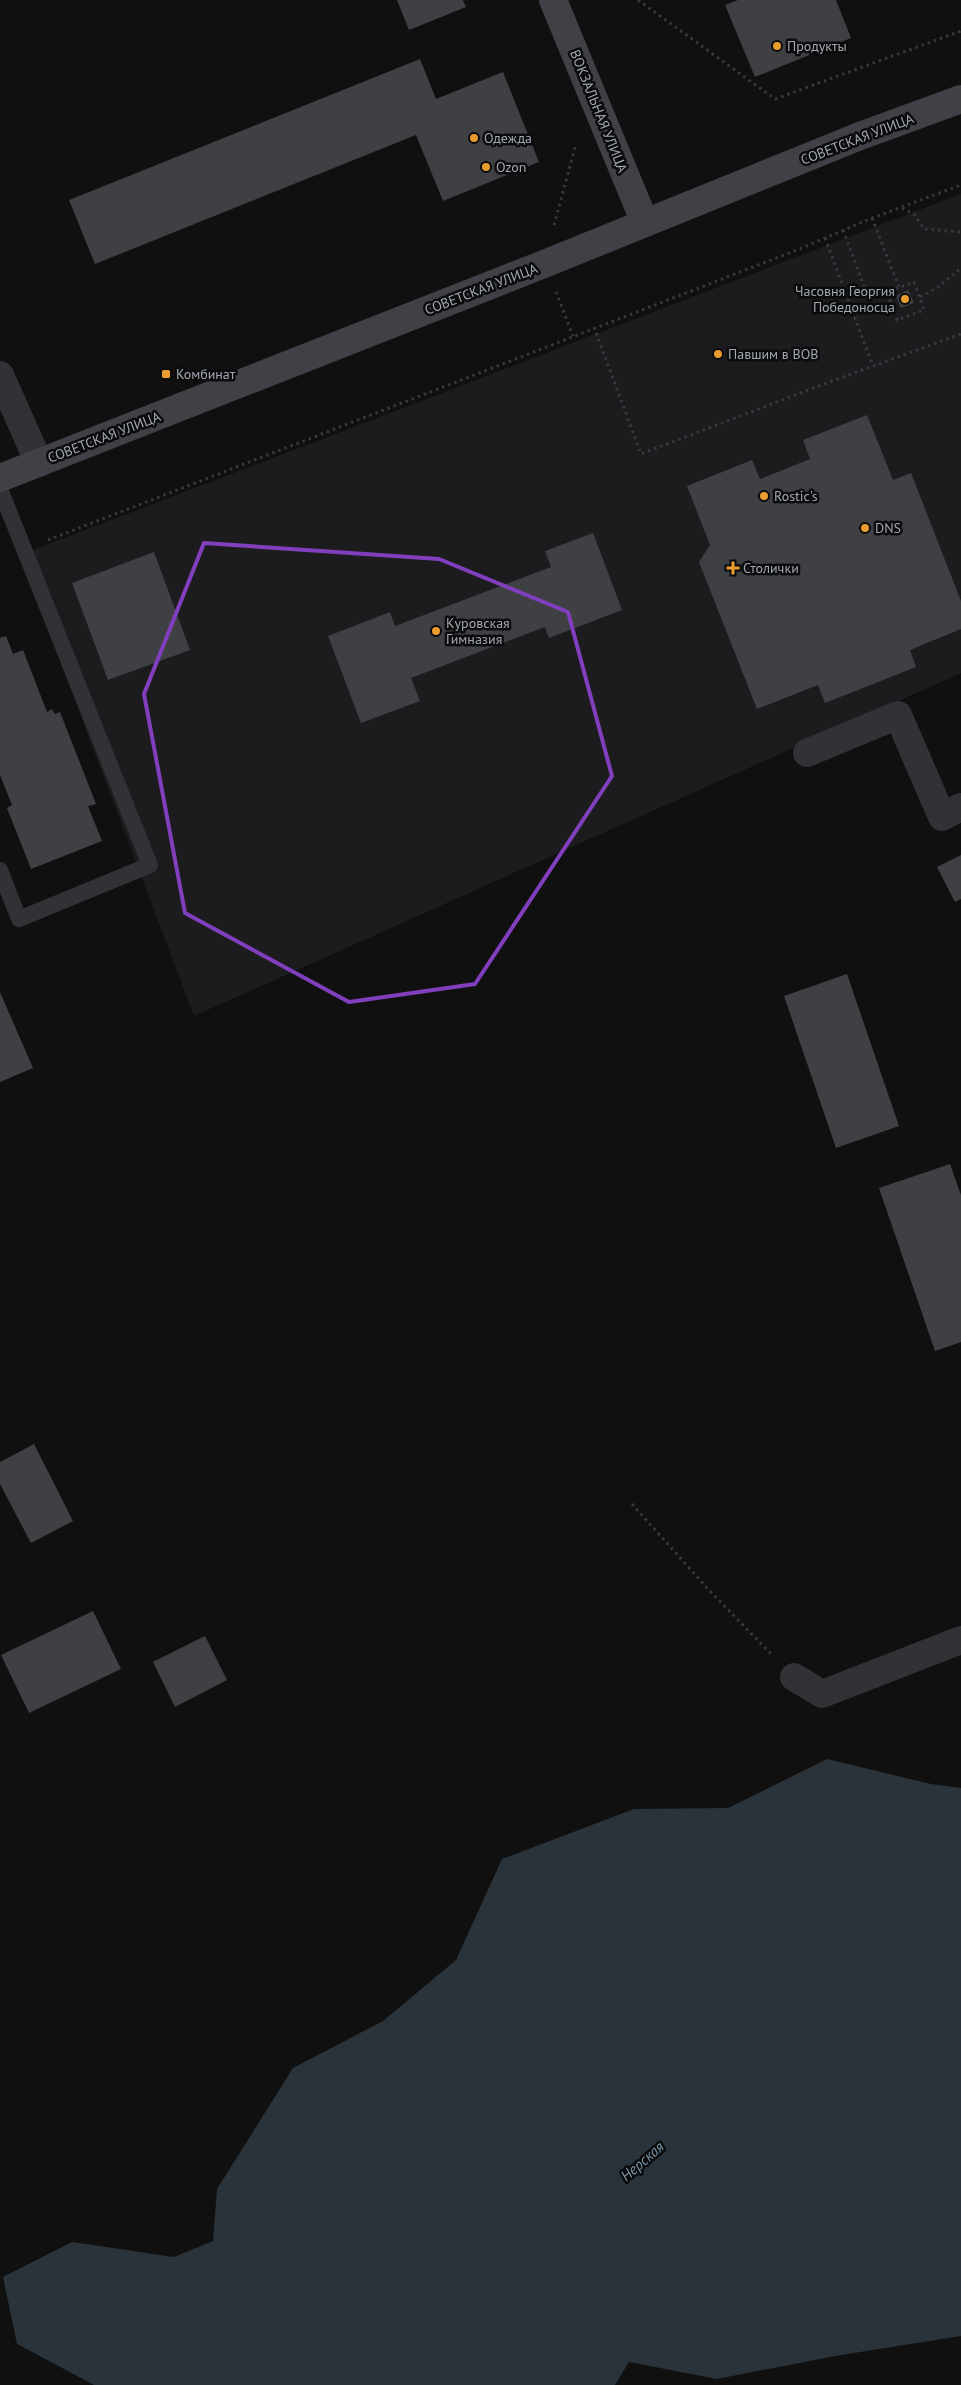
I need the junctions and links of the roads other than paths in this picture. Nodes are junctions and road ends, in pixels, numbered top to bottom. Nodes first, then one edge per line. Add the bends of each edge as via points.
1 (553, 0) edge
2 (961, 99) edge
3 (645, 223) junction
4 (0, 375) edge
5 (38, 463) junction
6 (0, 478) edge
7 (0, 488) edge
8 (807, 754) dead end
9 (961, 807) edge
10 (0, 870) edge
11 (961, 1640) edge
12 (794, 1678) road end

1 - 3 street, ВОКЗАЛЬНАЯ УЛИЦА
2 - 3 street, СОВЕТСКАЯ УЛИЦА
3 - 5 street, СОВЕТСКАЯ УЛИЦА
4 - 5 street
5 - 6 street, СОВЕТСКАЯ УЛИЦА
7 - 10 lane via 150,865 19,919
8 - 9 street via 898,714 942,817
11 - 12 street via 822,1694

